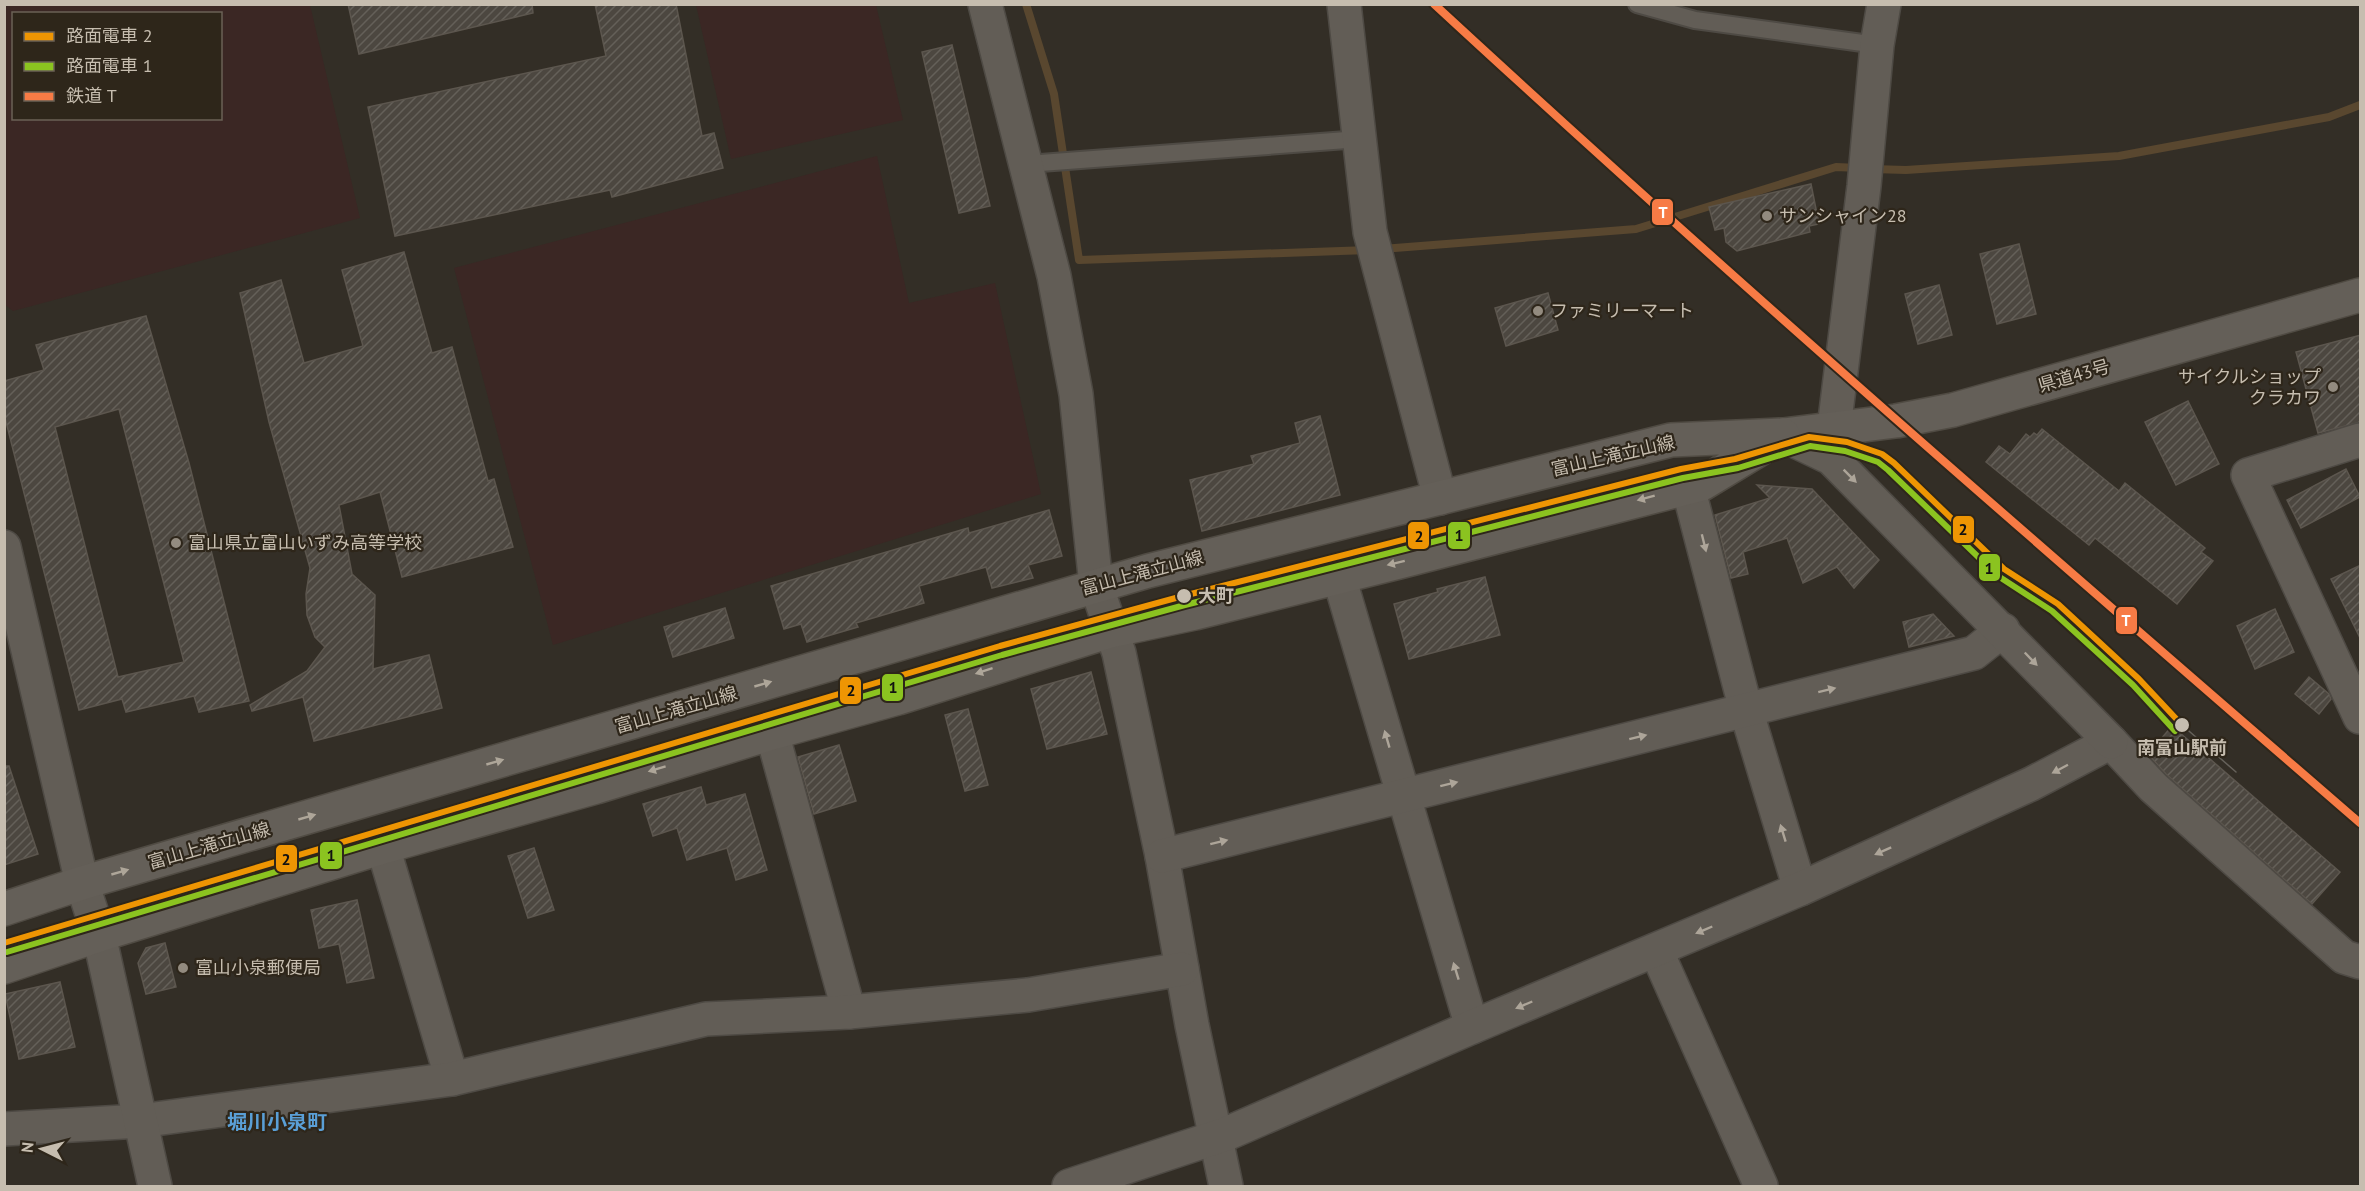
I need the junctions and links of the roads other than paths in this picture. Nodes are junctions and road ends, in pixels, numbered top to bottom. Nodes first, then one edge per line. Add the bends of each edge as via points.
1 (985, 4) edge
2 (1344, 4) edge
3 (1637, 4) edge
4 (1884, 4) edge
5 (1877, 45) junction
6 (1360, 139) junction
7 (1027, 164) junction
8 (2361, 295) edge
9 (1834, 428) junction
10 (1783, 435) junction
11 (2361, 440) edge
12 (1688, 487) junction
13 (1440, 498) junction
14 (4, 547) edge
15 (1339, 577) junction
16 (1096, 585) junction
17 (2003, 630) junction
18 (1110, 631) junction
19 (1746, 710) junction
20 (2361, 717) edge
21 (772, 732) junction
22 (2111, 742) junction
23 (1404, 796) junction
24 (383, 847) junction
25 (1162, 856) junction
26 (82, 883) junction
27 (1800, 889) junction
28 (4, 909) edge
29 (99, 935) junction
30 (1656, 950) junction
31 (2361, 962) edge
32 (4, 967) edge
33 (1182, 969) junction
34 (849, 1012) junction
35 (1472, 1027) junction
36 (452, 1079) junction
37 (140, 1120) junction
38 (4, 1129) edge
39 (1216, 1137) junction
40 (155, 1186) edge
41 (1069, 1186) edge
42 (1226, 1186) edge
43 (1761, 1186) edge

1 - 7 street
2 - 6 street
3 - 5 lane via 1695,20
4 - 5 street
5 - 9 street
6 - 7 lane
6 - 13 street via 1370,232
7 - 16 street via 1054,276 1076,394
8 - 9 main road, 県道43号 via 1953,410
9 - 10 main road, 県道43号
10 - 12 main road via 1702,484
10 - 13 main road, 富山上滝立山線 via 1671,440
10 -> 17 street via 1831,458
11 - 20 street via 2247,475
12 -> 15 main road
12 -> 19 street
13 - 16 main road, 富山上滝立山線
14 - 26 street
15 - 18 main road
23 -> 15 street
16 - 18 street
26 -> 16 main road, 富山上滝立山線
19 -> 17 street via 1974,653
17 -> 22 street
18 -> 21 main road via 898,698
18 - 25 street via 1119,653
23 -> 19 street
27 -> 19 street
21 -> 24 main road via 596,788
21 - 34 street
22 -> 27 street via 2031,784
22 - 31 street via 2153,787 2344,957
25 -> 23 street
35 -> 23 street
24 - 29 main road
24 - 36 street
25 - 33 street
26 - 28 main road, 富山上滝立山線
26 - 29 street
27 -> 30 street
29 - 32 main road
29 - 37 street
30 -> 35 street
30 - 43 street
33 - 34 street via 1028,995
33 - 39 street
34 - 36 street via 706,1019
35 - 39 street
36 - 37 street
37 - 38 street
37 - 40 street
39 - 41 street
39 - 42 street

